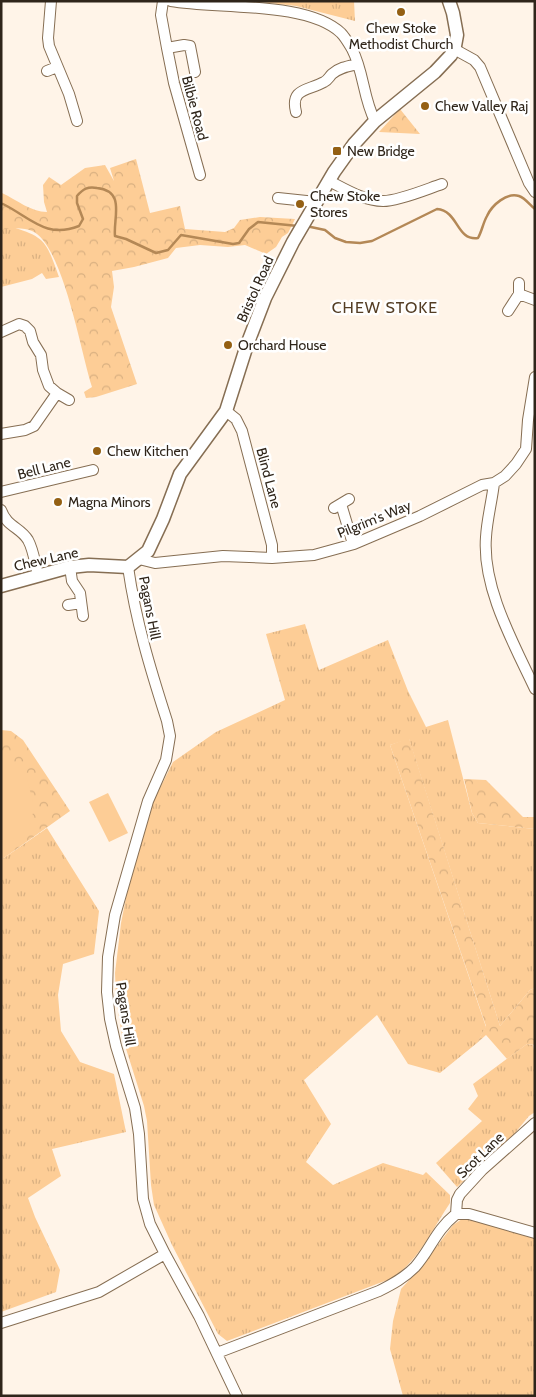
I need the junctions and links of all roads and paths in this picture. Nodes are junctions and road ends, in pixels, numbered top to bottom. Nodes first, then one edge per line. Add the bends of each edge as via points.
1 (52, 1) edge
2 (163, 1) edge
3 (171, 1) edge
4 (449, 1) edge
5 (167, 48) junction
6 (454, 49) junction
7 (358, 64) junction
8 (195, 72) dead end
9 (296, 112) dead end
10 (77, 121) dead end
11 (375, 121) junction
12 (200, 174) dead end
13 (329, 181) junction
14 (442, 184) dead end
15 (535, 192) edge
16 (278, 198) dead end
17 (316, 202) junction
18 (519, 283) dead end
19 (519, 294) junction
20 (535, 300) edge
21 (508, 311) dead end
22 (1, 332) edge
23 (534, 382) edge
24 (57, 393) junction
25 (69, 400) dead end
26 (226, 411) junction
27 (1, 434) edge
28 (93, 470) dead end
29 (494, 484) junction
30 (1, 492) edge
31 (341, 503) dead end
32 (1, 510) edge
33 (353, 544) junction
34 (272, 558) junction
35 (139, 559) junction
36 (70, 567) junction
37 (128, 567) junction
38 (38, 576) junction
39 (1, 586) edge
40 (81, 603) junction
41 (68, 605) dead end
42 (83, 616) dead end
43 (535, 689) edge
44 (535, 1123) edge
45 (456, 1214) junction
46 (535, 1232) edge
47 (165, 1254) junction
48 (1, 1323) edge
49 (217, 1353) junction
50 (237, 1396) edge

1 - 10 street via 48,38 52,69 69,94
2 - 5 street, Bilbie Road via 161,15
3 - 7 street via 280,10 310,16 342,34
4 - 6 main road via 457,30
5 - 8 street via 190,46
5 - 12 street, Bilbie Road
6 - 11 main road, Bristol Road via 442,65
6 - 15 street via 480,67
7 - 9 street via 342,67 326,81 302,90 294,104
7 - 11 street via 368,108
11 - 13 main road, Bristol Road via 354,144
13 - 14 street via 380,201 392,200 406,191
13 - 17 main road, Bristol Road
16 - 17 street
17 - 26 main road, Bristol Road via 265,298
18 - 19 street
19 - 20 street
19 - 21 street
22 - 24 street via 19,324 30,330 49,386
23 - 29 street, Pilgrim's Way via 526,449 516,464
24 - 25 street
24 - 27 street via 34,426
26 - 34 street, Blind Lane via 236,419 242,431 272,545
26 - 35 main road, Bristol Road via 180,474 148,551
28 - 30 street, Bell Lane
29 - 33 street, Pilgrim's Way via 482,485
29 - 43 street via 486,537 488,570 506,625
31 - 33 street
32 - 38 street via 9,524 27,539
33 - 34 street, Pilgrim's Way via 314,555
34 - 35 street, Pilgrim's Way via 223,556 155,563
35 - 37 main road, Bristol Road
36 - 37 main road, Chew Lane
36 - 38 main road, Chew Lane
36 - 40 street
37 - 47 street, Pagans Hill via 133,606 170,736 166,760 148,801 115,915 108,957 107,992 116,1046 135,1108 143,1199 150,1224
38 - 39 main road, Chew Lane
40 - 41 street
40 - 42 street
44 - 45 street, Scot Lane via 460,1194
45 - 46 street via 469,1214
45 - 49 street via 438,1232 416,1266 399,1281
47 - 48 street via 99,1292
47 - 49 street, Pagans Hill
49 - 50 street, Pagans Hill

